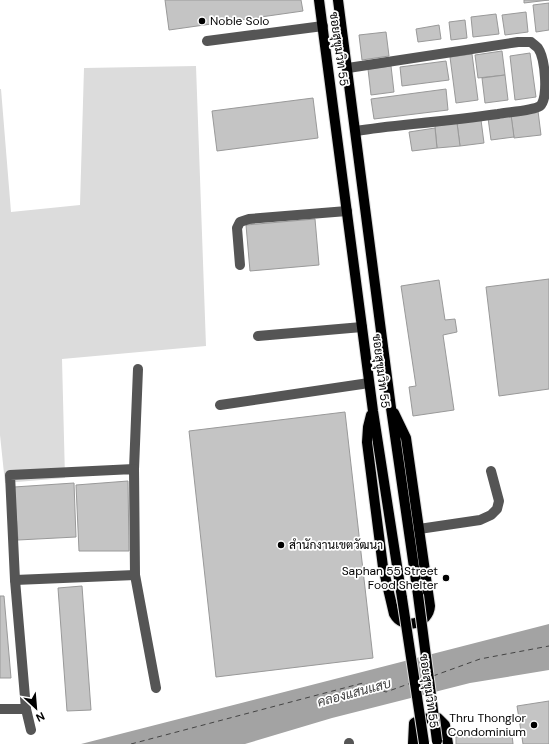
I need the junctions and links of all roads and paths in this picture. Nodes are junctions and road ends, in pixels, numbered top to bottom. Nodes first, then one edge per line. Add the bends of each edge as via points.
1 (319, 0) edge
2 (338, 0) edge
3 (323, 26) junction
4 (207, 41) dead end
5 (348, 68) junction
6 (356, 131) junction
7 (347, 211) junction
8 (240, 265) dead end
9 (362, 327) junction
10 (258, 336) dead end
11 (138, 369) dead end
12 (369, 383) junction
13 (220, 406) dead end
14 (391, 408) junction
15 (373, 411) junction
16 (134, 469) junction
17 (491, 471) dead end
18 (419, 529) junction
19 (135, 574) junction
20 (15, 580) junction
21 (156, 688) dead end
22 (0, 709) edge
23 (26, 709) junction
24 (31, 730) dead end
25 (438, 743) edge
26 (413, 744) edge
27 (424, 744) edge
28 (448, 744) edge

1 - 3 main road, ซอยสุขุมวิท 55
2 - 5 main road, ซอยสุขุมวิท 55
3 - 4 street
3 - 7 main road, ซอยสุขุมวิท 55
5 - 6 main road, ซอยสุขุมวิท 55
5 - 6 street via 531,42 538,48 546,78 545,100 540,106 474,117
6 - 14 main road, ซอยสุขุมวิท 55
7 - 8 street via 249,219 240,222 237,228
7 - 9 main road, ซอยสุขุมวิท 55
9 - 10 street
9 - 12 main road, ซอยสุขุมวิท 55
11 - 16 street
12 - 13 street
12 - 15 main road, ซอยสุขุมวิท 55
14 - 18 main road via 406,438
14 - 25 main road, ซอยสุขุมวิท 55, bridge
15 - 18 main road via 367,442 383,568 394,614 404,624 422,621 430,611
15 - 27 main road, ซอยสุขุมวิท 55, bridge
16 - 19 street
16 - 20 street via 10,475
17 - 18 street via 499,501 491,515 480,520
19 - 20 street
19 - 21 street
20 - 23 street
22 - 23 street
23 - 24 street
26 - 28 main road via 414,723 438,718 445,726

